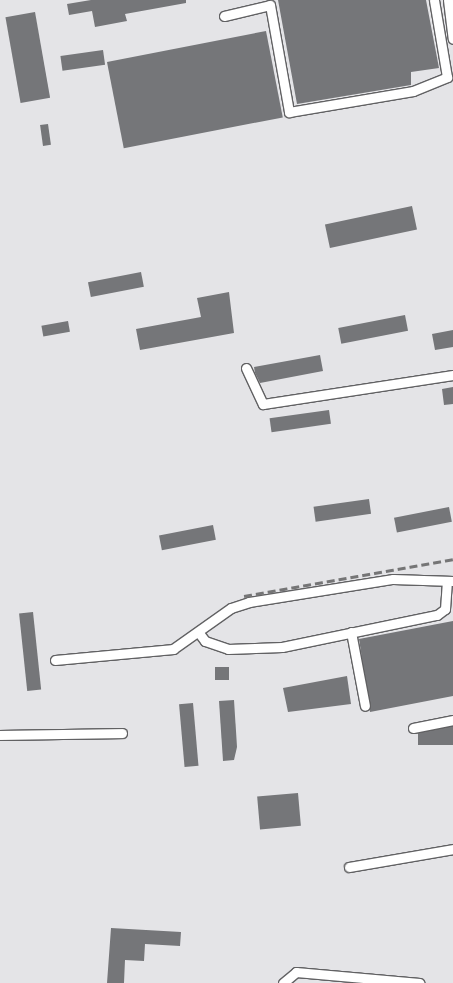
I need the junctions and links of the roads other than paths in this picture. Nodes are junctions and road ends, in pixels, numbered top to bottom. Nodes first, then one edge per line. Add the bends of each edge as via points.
1 (434, 0) edge
2 (448, 0) edge
3 (224, 16) dead end
4 (453, 38) edge
5 (450, 74) edge
6 (246, 368) dead end
7 (453, 375) edge
8 (450, 581) edge
9 (449, 610) edge
10 (351, 632) junction
11 (199, 633) junction
12 (55, 660) dead end
13 (365, 706) dead end
14 (453, 720) edge
15 (413, 728) dead end
16 (122, 733) dead end
17 (0, 735) edge
18 (453, 849) edge
19 (348, 867) dead end
20 (364, 981) edge
21 (283, 983) edge
22 (420, 983) edge

1 - 5 street
2 - 4 street
3 - 5 street via 270,5 289,112 413,91
6 - 7 street via 263,404
8 - 9 street
8 - 11 street via 393,579 249,602 231,608
9 - 10 street
10 - 11 street via 249,650 206,641
10 - 13 street
11 - 12 street via 166,651
14 - 15 street
16 - 17 street
18 - 19 street
20 - 21 street via 296,972
20 - 22 street

